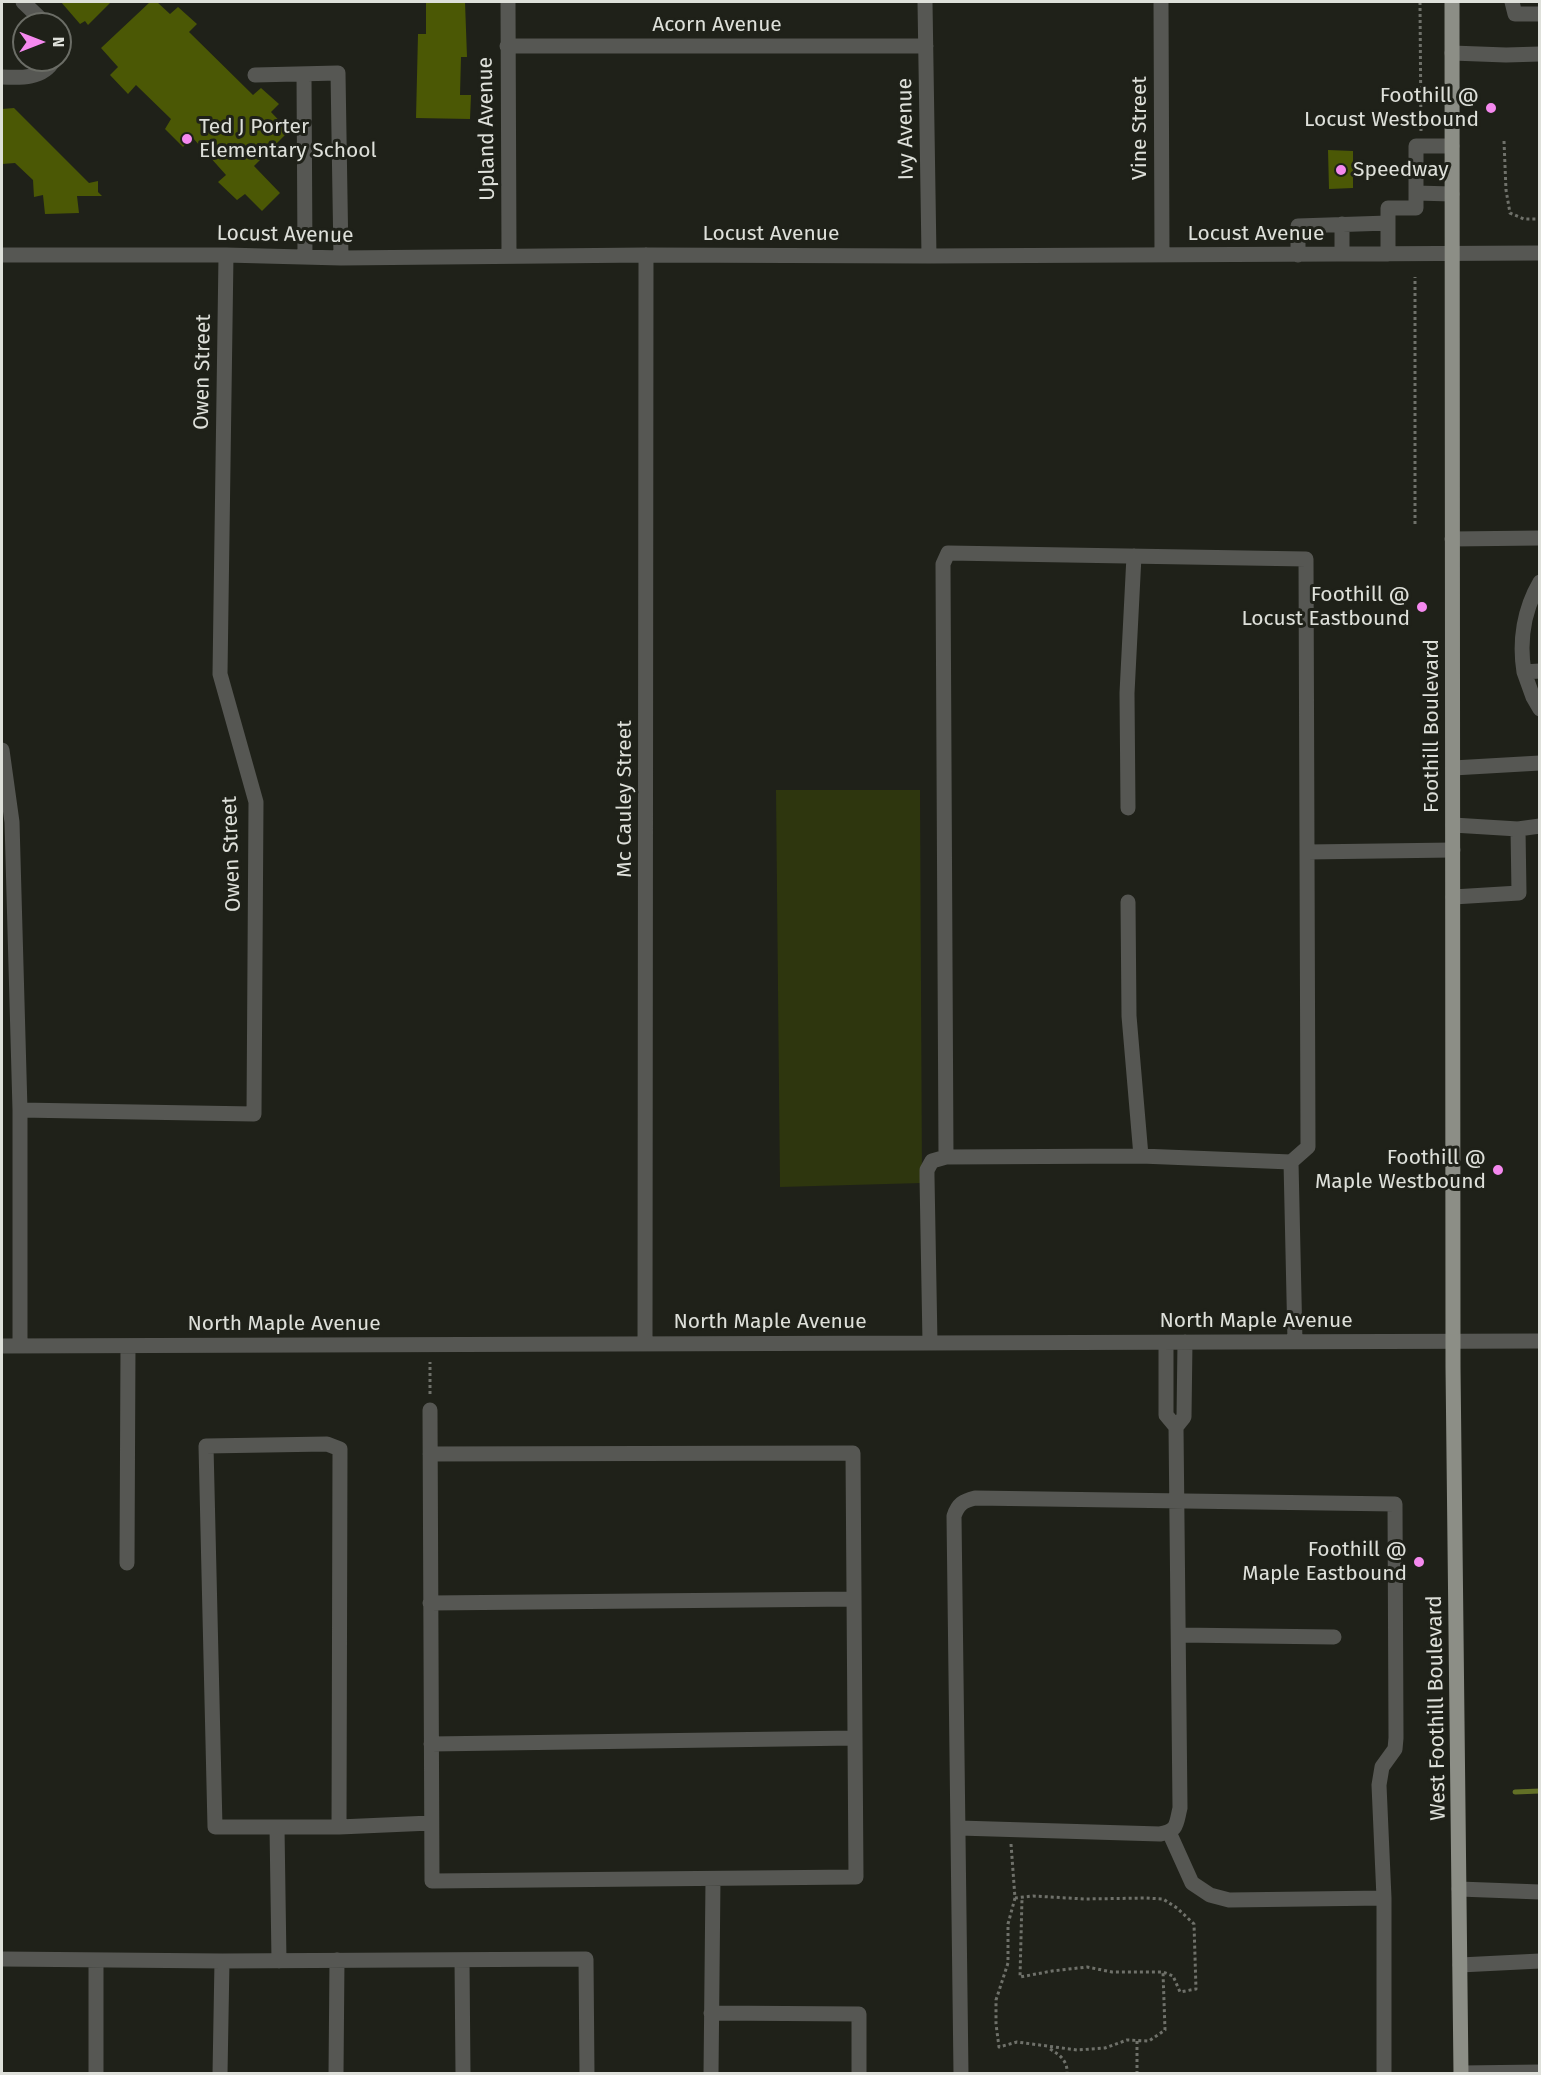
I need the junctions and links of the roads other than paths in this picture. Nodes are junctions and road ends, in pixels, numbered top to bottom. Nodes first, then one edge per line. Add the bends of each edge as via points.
1 (508, 2) edge
2 (925, 2) edge
3 (1161, 2) edge
4 (1452, 2) edge
5 (1512, 2) edge
6 (1539, 14) edge
7 (507, 46) junction
8 (926, 46) junction
9 (1452, 53) junction
10 (1539, 54) edge
11 (42, 72) edge
12 (304, 74) junction
13 (255, 75) dead end
14 (2, 77) edge
15 (1452, 147) junction
16 (1416, 193) junction
17 (1452, 194) junction
18 (1388, 223) junction
19 (1342, 224) junction
20 (1452, 253) junction
21 (1539, 253) edge
22 (1342, 254) junction
23 (1388, 254) junction
24 (2, 255) edge
25 (226, 255) junction
26 (646, 255) junction
27 (1162, 255) junction
28 (1298, 255) junction
29 (509, 256) junction
30 (928, 256) junction
31 (305, 257) junction
32 (341, 258) junction
33 (1539, 538) edge
34 (1452, 539) junction
35 (1134, 556) junction
36 (1539, 582) edge
37 (1532, 672) edge
38 (1539, 709) edge
39 (2, 750) edge
40 (1539, 763) edge
41 (1453, 768) junction
42 (1128, 808) dead end
43 (1453, 825) junction
44 (1539, 826) edge
45 (1518, 830) junction
46 (1453, 850) junction
47 (1307, 852) junction
48 (1453, 897) junction
49 (1128, 902) dead end
50 (20, 1110) junction
51 (1141, 1156) junction
52 (946, 1157) junction
53 (1291, 1162) junction
54 (1539, 1341) edge
55 (1185, 1342) junction
56 (1295, 1342) junction
57 (1454, 1342) junction
58 (930, 1343) junction
59 (1166, 1343) junction
60 (645, 1344) junction
61 (2, 1346) edge
62 (20, 1346) junction
63 (128, 1346) junction
64 (1166, 1386) junction
65 (1184, 1387) junction
66 (429, 1410) road end
67 (1176, 1427) junction
68 (430, 1454) junction
69 (1178, 1502) junction
70 (127, 1563) dead end
71 (854, 1599) junction
72 (430, 1603) junction
73 (1179, 1635) junction
74 (1334, 1637) dead end
75 (855, 1738) junction
76 (431, 1744) junction
77 (431, 1823) junction
78 (277, 1827) junction
79 (339, 1827) junction
80 (959, 1828) junction
81 (1170, 1832) junction
82 (713, 1878) junction
83 (1459, 1890) junction
84 (1539, 1892) edge
85 (1383, 1898) junction
86 (2, 1959) edge
87 (96, 1960) junction
88 (337, 1960) junction
89 (462, 1960) junction
90 (222, 1961) junction
91 (279, 1961) junction
92 (1539, 1961) edge
93 (1460, 1965) junction
94 (711, 2013) junction
95 (1539, 2072) edge
96 (96, 2073) edge
97 (220, 2073) edge
98 (336, 2073) edge
99 (463, 2073) edge
100 (587, 2073) edge
101 (711, 2073) edge
102 (859, 2073) edge
103 (961, 2073) edge
104 (1384, 2073) edge
105 (1461, 2073) edge

1 - 7 street, Upland Avenue
2 - 8 street, Ivy Avenue
3 - 27 street, Vine Street
4 - 9 main road, Foothill Boulevard
5 - 6 street via 1515,14
7 - 8 street, Acorn Avenue
7 - 29 street, Upland Avenue
8 - 30 street, Ivy Avenue
9 - 10 street
9 - 15 main road, Foothill Boulevard
11 - 14 street
12 - 13 street
12 - 31 street
12 - 32 street via 338,73
15 - 16 street via 1416,147
15 - 17 main road, Foothill Boulevard
16 - 17 street
16 - 18 street via 1416,208 1388,208
17 - 20 main road, Foothill Boulevard
18 - 19 street
18 - 23 street
19 - 22 street
19 - 28 street via 1298,226
20 - 21 street, Locust Avenue
20 - 23 street, Locust Avenue
20 - 34 main road, Foothill Boulevard
22 - 23 street, Locust Avenue
22 - 28 street, Locust Avenue
24 - 25 street, Locust Avenue
25 - 31 street, Locust Avenue
25 - 50 street, Owen Street via 220,674 256,802 254,1114
26 - 29 street, Locust Avenue
26 - 30 street, Locust Avenue
26 - 60 street, Mc Cauley Street
27 - 28 street, Locust Avenue
27 - 30 street, Locust Avenue
29 - 32 street, Locust Avenue
31 - 32 street, Locust Avenue
33 - 34 street
34 - 41 main road, Foothill Boulevard
35 - 42 street via 1127,693
35 - 47 street via 1306,559
35 - 52 street via 948,553 943,564
36 - 37 street via 1524,620 1521,653
37 - 38 street via 1533,697
39 - 50 street via 12,822
40 - 41 street
41 - 43 main road, Foothill Boulevard
43 - 45 street
43 - 46 main road, Foothill Boulevard
44 - 45 street
45 - 48 street via 1518,894
46 - 47 street
46 - 48 main road, Foothill Boulevard
47 - 53 street via 1308,1148
48 - 57 main road, Foothill Boulevard
49 - 51 street via 1129,1016
50 - 62 street
51 - 52 street
51 - 53 street
52 - 58 street via 932,1161 927,1170
53 - 56 street
54 - 57 street, North Maple Avenue
55 - 56 street, North Maple Avenue
55 - 59 street, North Maple Avenue
55 - 65 street
56 - 57 street, North Maple Avenue
57 - 83 main road, West Foothill Boulevard
58 - 59 street, North Maple Avenue
58 - 60 street, North Maple Avenue
59 - 64 street
60 - 63 street, North Maple Avenue
61 - 62 street, North Maple Avenue
62 - 63 street, North Maple Avenue
63 - 70 street
64 - 65 street
64 - 67 street via 1167,1415
65 - 67 street via 1184,1417
66 - 68 street
67 - 69 street
68 - 71 street via 853,1453
68 - 72 street
69 - 73 street
69 - 80 street via 975,1498 958,1506 954,1516
69 - 85 street via 1395,1504 1396,1738 1395,1749 1382,1767 1379,1785
71 - 72 street
71 - 75 street
72 - 76 street
73 - 74 street
73 - 81 street via 1180,1808 1175,1828
75 - 76 street
75 - 82 street via 856,1877
76 - 77 street
77 - 79 street
77 - 82 street via 432,1881
78 - 79 street
78 - 79 street via 215,1827 206,1446 327,1444 340,1449
78 - 91 street
80 - 81 street
80 - 103 street
81 - 85 street via 1192,1883 1210,1895 1229,1900
82 - 94 street
83 - 84 street
83 - 93 main road, West Foothill Boulevard
85 - 104 street
86 - 87 street
87 - 90 street
87 - 96 street
88 - 89 street
88 - 91 street
88 - 98 street
89 - 99 street
89 - 100 street via 586,1959
90 - 91 street
90 - 97 street
92 - 93 street
93 - 105 main road, West Foothill Boulevard
94 - 101 street
94 - 102 street via 859,2014
95 - 105 street

